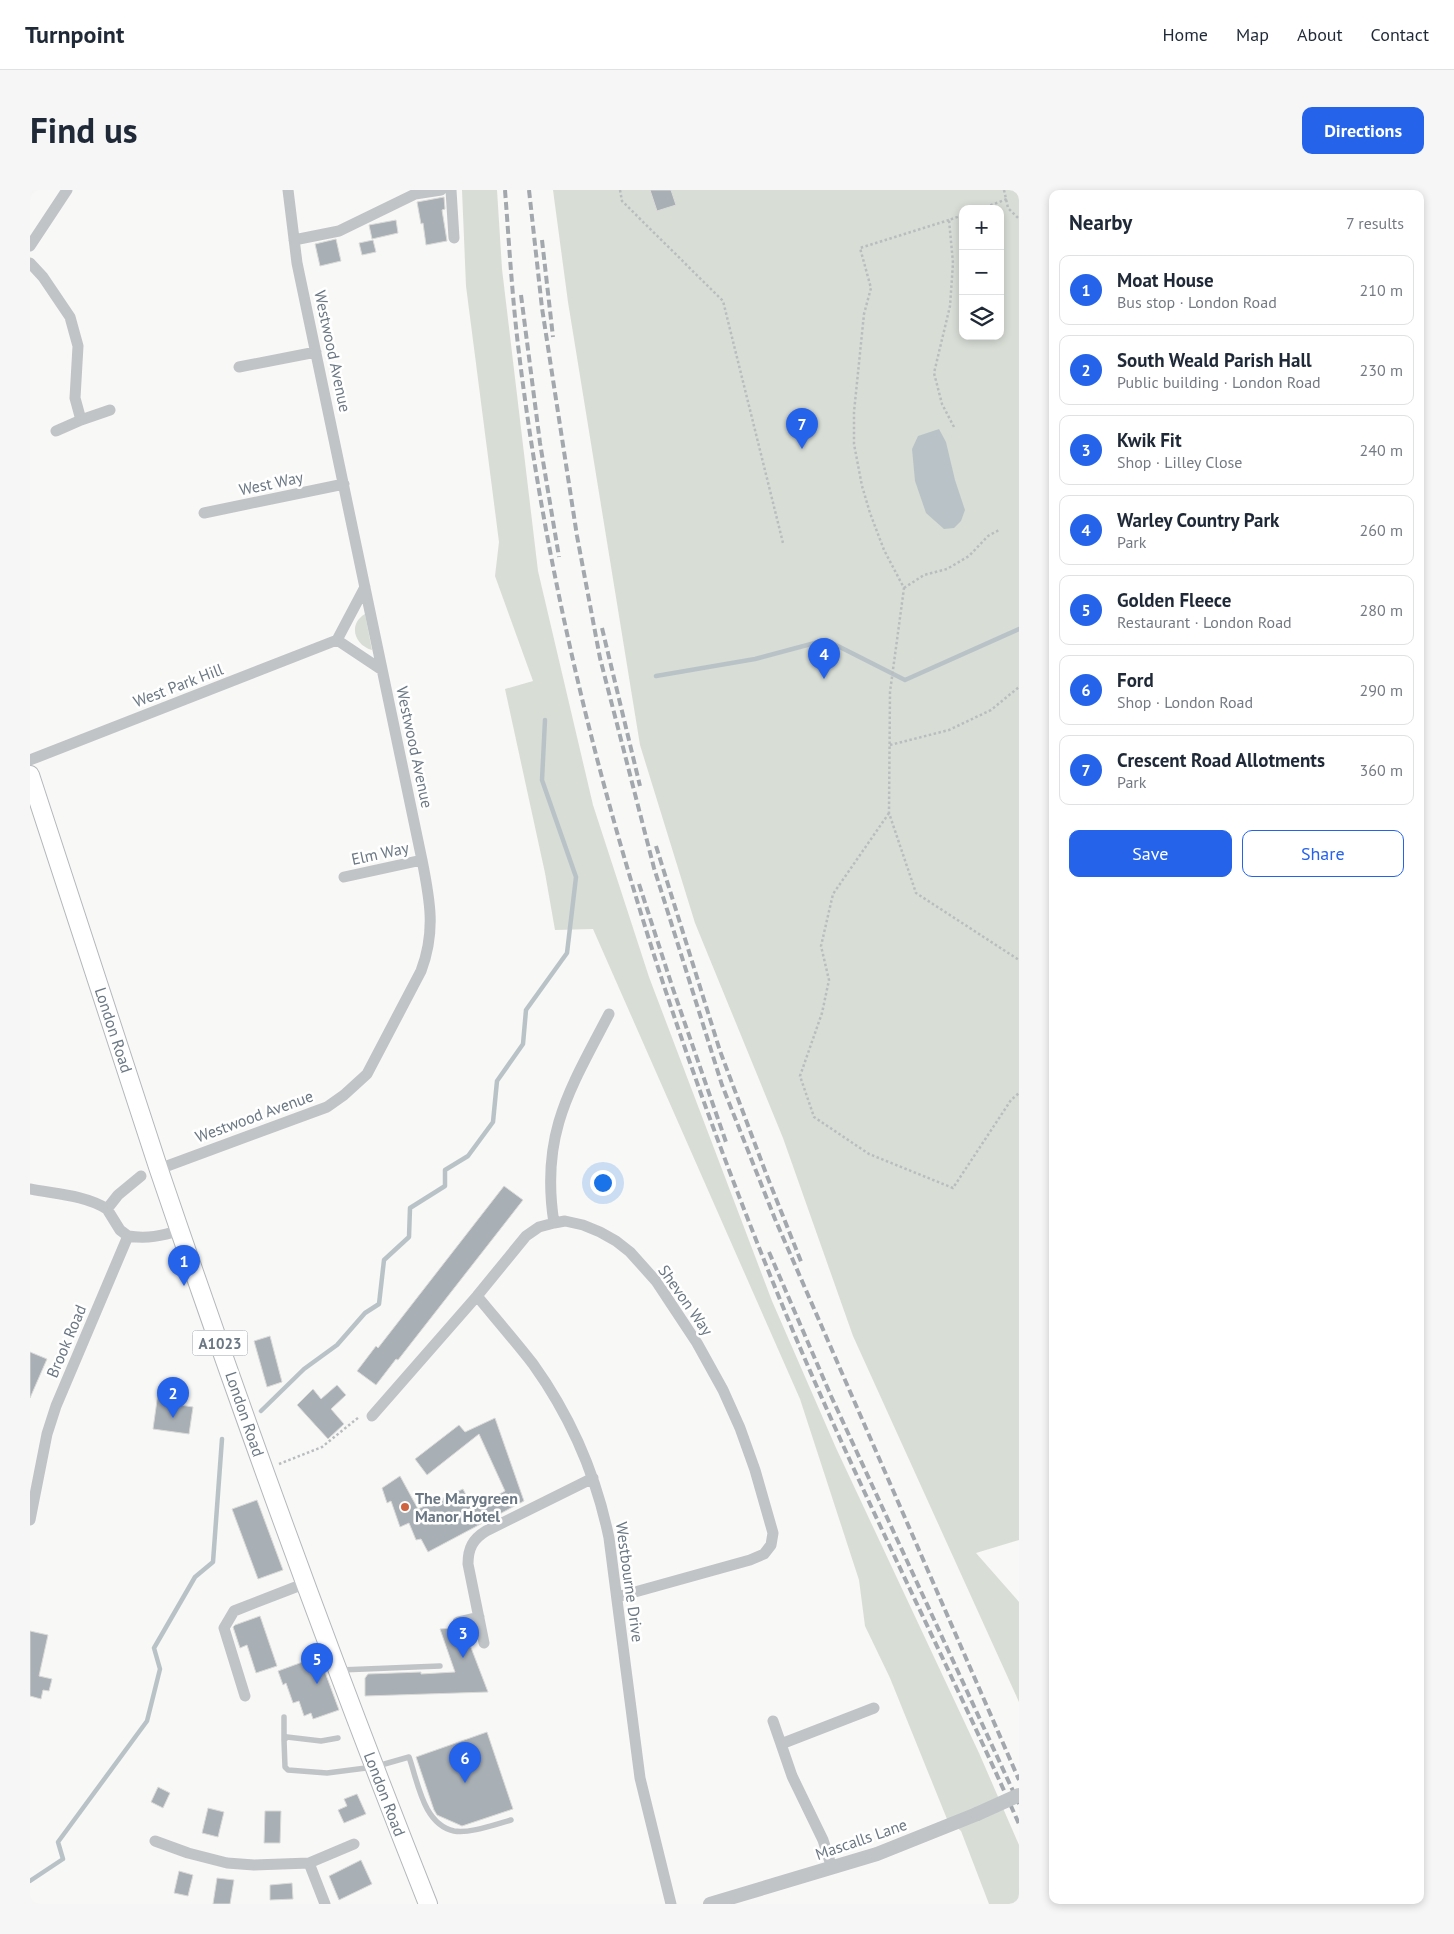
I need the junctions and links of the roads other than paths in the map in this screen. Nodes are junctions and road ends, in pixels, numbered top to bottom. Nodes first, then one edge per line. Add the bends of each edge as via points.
1 (67, 190) edge
2 (288, 190) edge
3 (441, 190) edge
4 (451, 190) edge
5 (454, 238) dead end
6 (294, 240) junction
7 (30, 246) edge
8 (30, 263) edge
9 (316, 352) junction
10 (239, 367) dead end
11 (110, 410) dead end
12 (81, 420) junction
13 (56, 431) dead end
14 (344, 484) junction
15 (204, 514) dead end
16 (365, 587) junction
17 (337, 640) junction
18 (382, 670) junction
19 (30, 760) edge
20 (30, 775) edge
21 (422, 860) junction
22 (344, 877) dead end
23 (609, 1014) dead end
24 (159, 1169) junction
25 (141, 1176) dead end
26 (30, 1189) edge
27 (107, 1209) junction
28 (554, 1223) junction
29 (180, 1230) junction
30 (128, 1236) junction
31 (477, 1296) junction
32 (372, 1416) road end
33 (593, 1478) junction
34 (33, 1491) edge
35 (30, 1520) edge
36 (306, 1583) junction
37 (618, 1597) junction
38 (479, 1617) junction
39 (458, 1622) dead end
40 (484, 1643) dead end
41 (440, 1666) dead end
42 (338, 1670) junction
43 (246, 1696) dead end
44 (874, 1708) dead end
45 (284, 1717) dead end
46 (773, 1721) dead end
47 (338, 1738) dead end
48 (284, 1740) junction
49 (781, 1744) junction
50 (374, 1767) junction
51 (1019, 1795) edge
52 (511, 1820) dead end
53 (155, 1841) dead end
54 (354, 1844) dead end
55 (308, 1864) junction
56 (832, 1868) junction
57 (325, 1904) edge
58 (428, 1904) edge
59 (671, 1904) edge
60 (710, 1904) edge

1 - 7 street
2 - 6 street, Westwood Avenue
3 - 6 street via 415,194 339,231
4 - 5 street
6 - 9 street, Westwood Avenue
8 - 12 street via 70,317 78,346 75,398
9 - 10 street
9 - 14 street, Westwood Avenue
11 - 12 street
12 - 13 street
14 - 15 street, West Way
14 - 16 street, Westwood Avenue
16 - 17 street
16 - 18 street, Westwood Avenue
17 - 18 street
17 - 19 street, West Park Hill
18 - 21 street, Westwood Avenue
20 - 24 main road, London Road / A1023
21 - 22 street, Elm Way
21 - 24 street, Westwood Avenue via 431,918 427,956 367,1074 327,1107
23 - 28 street via 571,1086 554,1137 549,1186
24 - 29 main road, London Road / A1023
25 - 27 street
26 - 27 street via 88,1200
27 - 30 street via 120,1230
28 - 31 street, Shevon Way via 539,1227 526,1236
28 - 37 street, Shevon Way via 583,1224 600,1232 630,1252 656,1281 723,1390 755,1470 773,1533 771,1545 764,1554 750,1560
29 - 30 street via 143,1239
29 - 36 main road, London Road / A1023
30 - 34 street, Brook Road via 56,1406
31 - 32 street, Shevon Way
31 - 33 street, Westbourne Drive via 532,1364 557,1401 578,1440
33 - 37 street, Westbourne Drive via 610,1538
33 - 38 street via 474,1540 468,1564
34 - 35 street, Brook Road
36 - 42 main road, London Road / A1023
36 - 43 street via 234,1611 224,1628
37 - 59 street, Westbourne Drive via 640,1778
38 - 39 street
38 - 40 street
41 - 42 lane
42 - 50 main road, London Road / A1023
44 - 49 street
45 - 48 lane
46 - 49 street
47 - 48 lane via 321,1741 287,1737
48 - 50 lane via 285,1767 288,1770 327,1773
49 - 56 street
50 - 52 lane via 409,1757 428,1812 439,1824 454,1831
50 - 58 main road, London Road / A1023
51 - 56 street, Mascalls Lane, bridge via 901,1845
53 - 55 street via 227,1862 254,1866
54 - 55 street
55 - 57 street
56 - 60 street, Mascalls Lane

